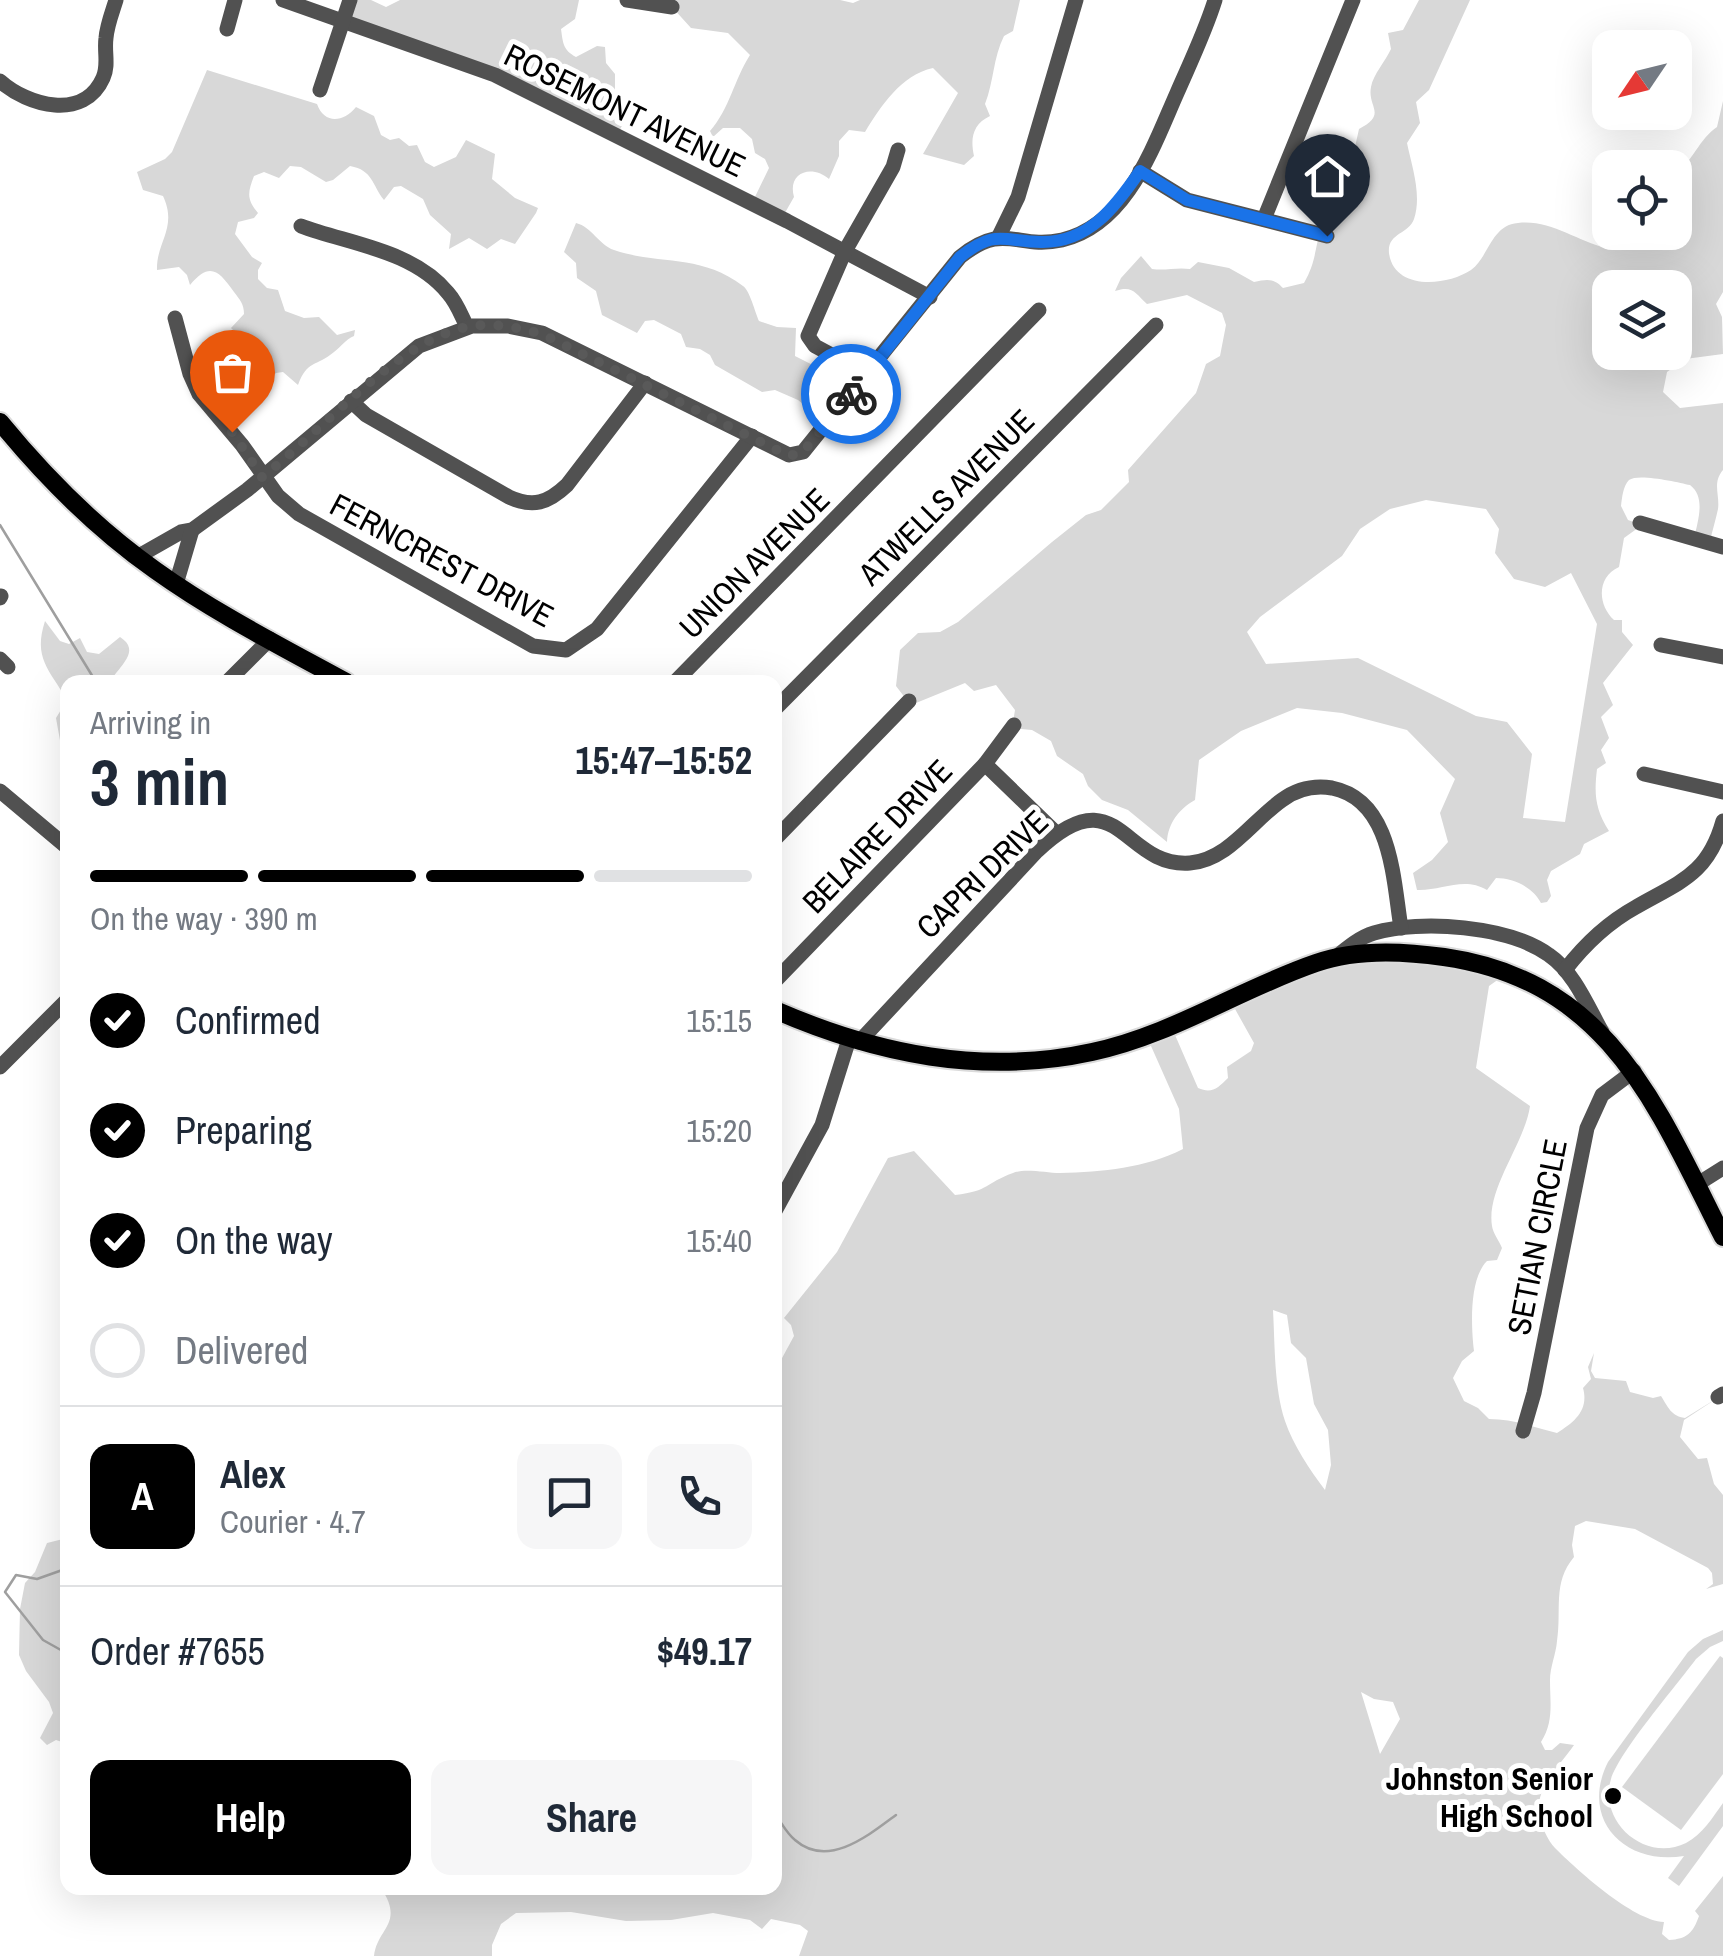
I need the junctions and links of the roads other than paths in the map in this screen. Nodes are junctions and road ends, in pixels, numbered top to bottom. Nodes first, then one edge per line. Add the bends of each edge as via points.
1 (235, 0) edge
2 (283, 0) edge
3 (350, 0) edge
4 (627, 0) edge
5 (1076, 0) edge
6 (1215, 0) edge
7 (1352, 0) edge
8 (113, 1) edge
9 (672, 6) dead end
10 (342, 21) junction
11 (228, 29) dead end
12 (0, 82) edge
13 (320, 90) dead end
14 (898, 150) dead end
15 (1140, 171) junction
16 (1264, 219) junction
17 (301, 226) dead end
18 (999, 236) junction
19 (1327, 236) dead end
20 (845, 251) junction
21 (930, 296) junction
22 (1039, 310) dead end
23 (175, 318) dead end
24 (1156, 324) dead end
25 (467, 327) junction
26 (867, 374) junction
27 (645, 383) junction
28 (351, 402) junction
29 (1, 423) edge
30 (752, 436) junction
31 (262, 477) junction
32 (1640, 523) dead end
33 (192, 530) junction
34 (1723, 548) edge
35 (137, 557) junction
36 (176, 584) junction
37 (270, 639) junction
38 (1661, 645) dead end
39 (1723, 657) edge
40 (234, 675) edge
41 (334, 675) edge
42 (682, 675) edge
43 (782, 701) edge
44 (909, 701) dead end
45 (1014, 725) dead end
46 (985, 764) junction
47 (1644, 774) dead end
48 (0, 791) edge
49 (1723, 792) edge
50 (1723, 822) edge
51 (782, 832) edge
52 (1056, 833) junction
53 (60, 841) edge
54 (1401, 928) junction
55 (1335, 958) junction
56 (1565, 970) junction
57 (782, 974) edge
58 (60, 1007) edge
59 (782, 1013) edge
60 (854, 1040) junction
61 (1608, 1043) junction
62 (0, 1067) edge
63 (1634, 1071) junction
64 (1723, 1168) edge
65 (1696, 1185) junction
66 (782, 1197) edge
67 (1723, 1236) edge
68 (1523, 1431) dead end

1 - 11 street
2 - 10 street, ROSEMONT AVENUE
3 - 10 street
4 - 9 street
5 - 18 street via 1018,196
6 - 15 street
7 - 16 street
8 - 12 street via 105,74 88,96 43,104
10 - 13 street
10 - 20 street, ROSEMONT AVENUE via 495,75
14 - 20 street
15 - 16 street via 1187,200
15 - 18 street via 1084,232 1041,242
16 - 19 street
17 - 25 street via 411,264 450,295
18 - 21 street via 960,257
20 - 21 street, ROSEMONT AVENUE
20 - 26 street via 808,336
21 - 26 street
22 - 42 street, UNION AVENUE
23 - 31 street, FERNCREST DRIVE via 199,394
24 - 43 street, ATWELLS AVENUE
25 - 27 street via 542,334
25 - 28 street via 419,346
26 - 30 street via 803,452 789,456
27 - 28 street via 567,485 539,504 509,497
27 - 30 street
28 - 31 street
29 - 35 main road via 61,490
30 - 31 street, FERNCREST DRIVE via 606,620 566,650 533,646 315,524
31 - 33 street
32 - 34 street
33 - 35 street
33 - 36 street
35 - 36 main road
36 - 37 main road
37 - 40 street
37 - 41 main road
38 - 39 street
44 - 51 street
45 - 46 street, BELAIRE DRIVE
46 - 52 street
46 - 57 street, BELAIRE DRIVE
47 - 49 street
48 - 53 street
50 - 56 street via 1716,845 1692,876 1600,931
52 - 54 street, CAPRI DRIVE via 1102,821 1161,859 1194,863 1213,859 1296,792 1317,786 1341,790 1368,811 1388,845
52 - 60 street, CAPRI DRIVE
54 - 55 street via 1362,938
54 - 56 street via 1454,927 1500,936 1544,952
55 - 60 main road via 1146,1037 1088,1053 979,1062
55 - 61 main road via 1415,954 1497,970 1572,1007
56 - 61 street
58 - 62 street
59 - 60 main road
60 - 66 street via 822,1125
61 - 63 main road
63 - 65 main road
63 - 68 street, SETIAN CIRCLE via 1602,1095 1587,1128
64 - 65 street
65 - 67 main road

